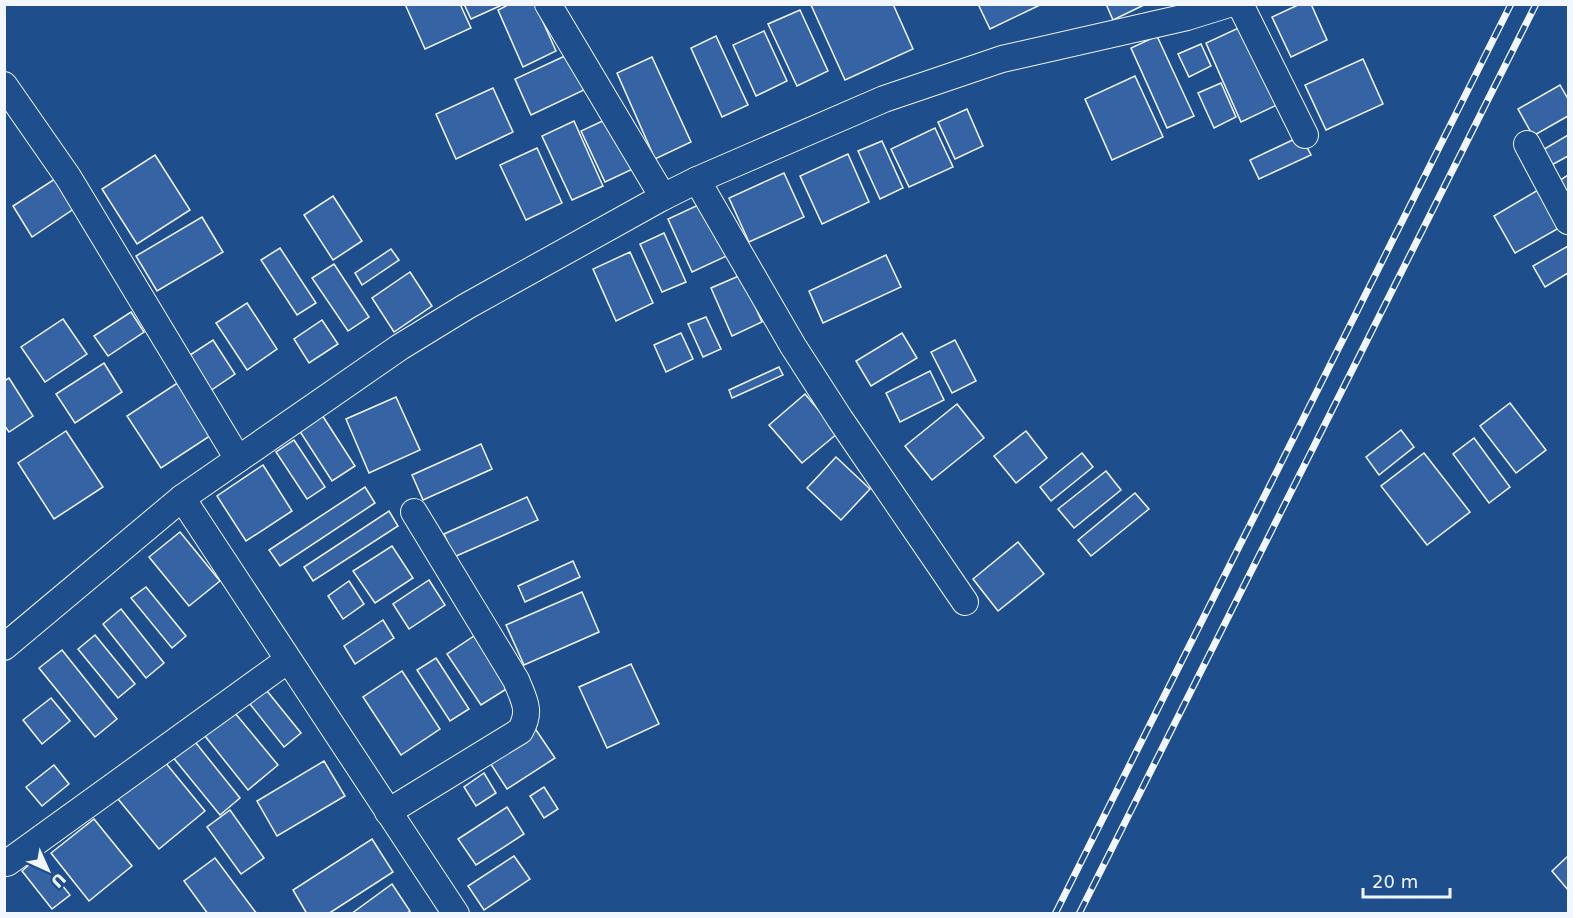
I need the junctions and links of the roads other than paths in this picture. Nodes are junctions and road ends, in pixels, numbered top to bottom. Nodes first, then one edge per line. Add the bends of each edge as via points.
1 (548, 4) edge
2 (1228, 4) edge
3 (1240, 4) edge
4 (4, 85) edge
5 (1305, 135) dead end
6 (1527, 144) dead end
7 (697, 180) junction
8 (663, 197) junction
9 (1569, 221) edge
10 (238, 459) junction
11 (182, 498) junction
12 (414, 512) dead end
13 (965, 602) dead end
14 (4, 647) edge
15 (288, 660) junction
16 (388, 812) junction
17 (7, 863) dead end
18 (456, 914) edge

1 - 8 street
2 - 7 street via 1002,59 884,99
3 - 5 street
4 - 10 street via 69,177
6 - 9 street
7 - 8 street
7 - 13 street via 793,346
8 - 10 street via 400,347
10 - 11 street
11 - 14 street
11 - 15 street
12 - 16 street via 516,680 526,708 526,721 520,731
15 - 16 street
15 - 17 street
16 - 18 street

